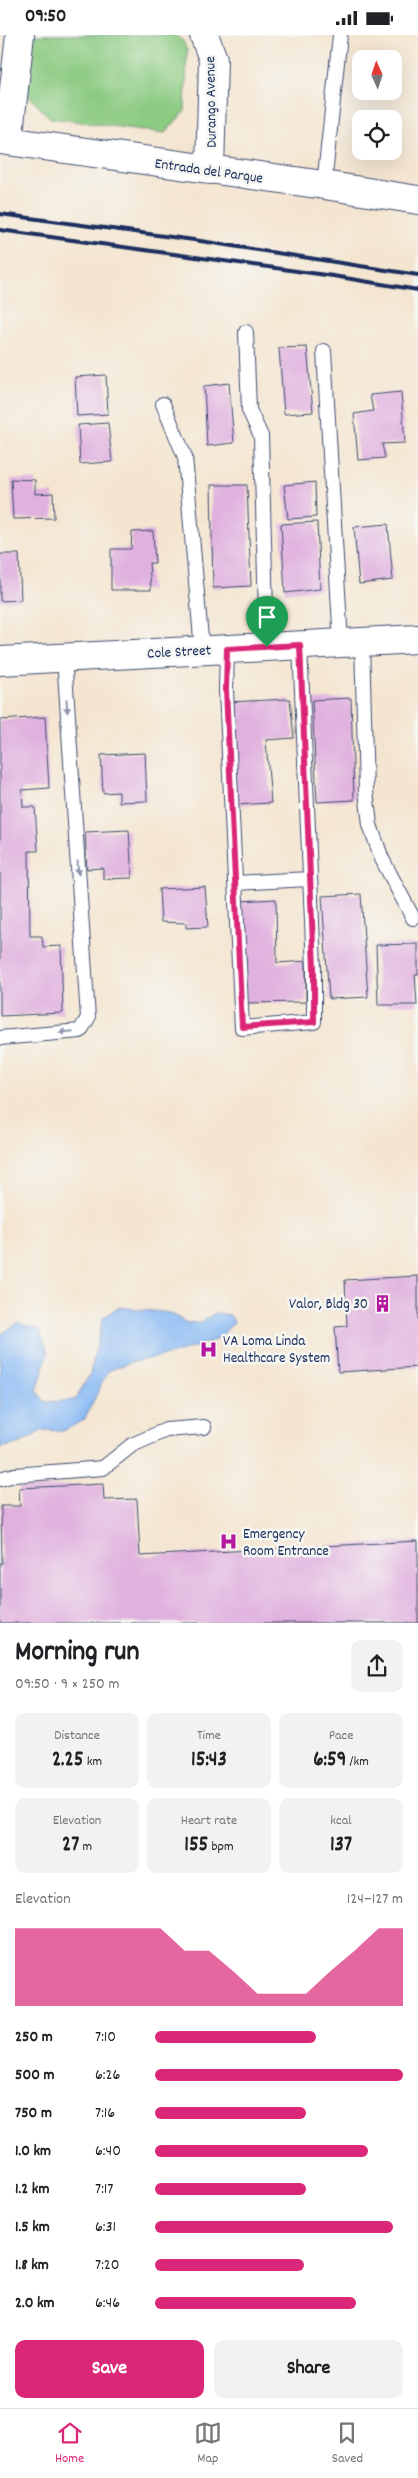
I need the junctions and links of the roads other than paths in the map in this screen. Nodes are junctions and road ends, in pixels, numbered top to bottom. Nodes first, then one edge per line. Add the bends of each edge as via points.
1 (20, 35) edge
2 (204, 35) edge
3 (340, 35) edge
4 (4, 141) edge
5 (210, 171) junction
6 (324, 185) junction
7 (418, 200) edge
8 (246, 332) dead end
9 (324, 351) dead end
10 (162, 404) dead end
11 (418, 639) edge
12 (351, 643) junction
13 (300, 645) junction
14 (267, 647) junction
15 (215, 649) junction
16 (64, 657) junction
17 (0, 661) edge
18 (310, 879) junction
19 (236, 883) junction
20 (413, 917) dead end
21 (0, 1038) edge
22 (204, 1427) dead end
23 (0, 1479) edge

1 - 4 street
2 - 5 street, Durango Avenue via 213,59
3 - 6 lane
4 - 5 street, Entrada del Parque
5 - 6 street, Entrada del Parque
6 - 7 street, Entrada del Parque
8 - 14 lane via 249,410 261,436
9 - 12 lane
10 - 15 lane via 185,457
11 - 12 street, Cole Street
12 - 13 street, Cole Street
12 - 20 lane via 370,825 382,859
13 - 14 street, Cole Street
13 - 18 lane
14 - 15 street, Cole Street
15 - 16 street, Cole Street
15 - 19 lane via 226,690
16 - 17 street, Cole Street
16 -> 21 lane via 88,1018 80,1031
18 - 19 lane
18 - 19 lane via 314,1022 242,1027
22 - 23 lane via 166,1430 132,1445 103,1468

